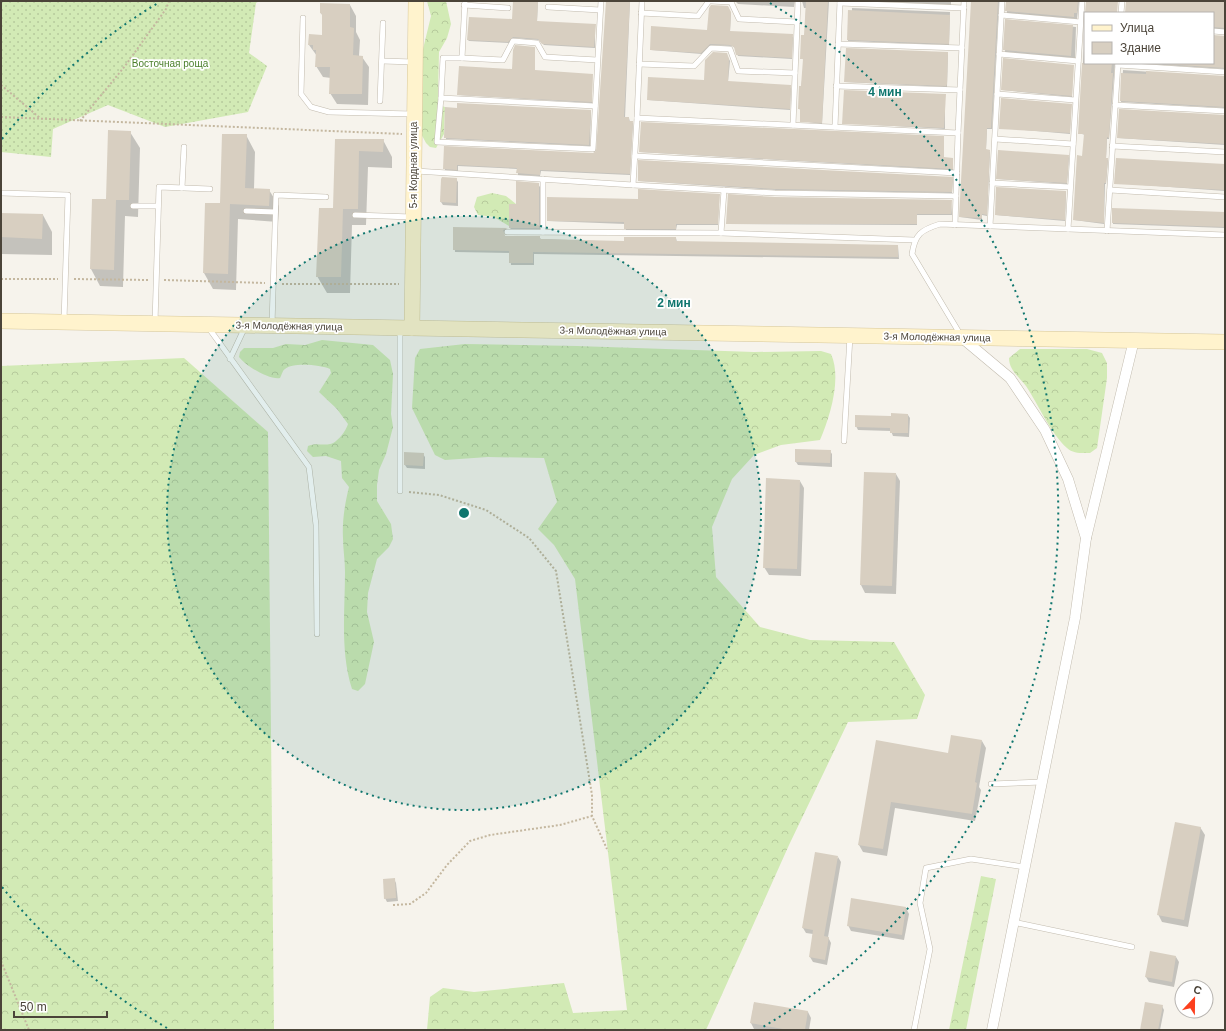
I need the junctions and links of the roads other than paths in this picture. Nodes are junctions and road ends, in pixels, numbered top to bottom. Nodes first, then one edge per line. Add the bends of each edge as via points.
1 (416, 1) edge
2 (601, 1) edge
3 (642, 1) edge
4 (710, 1) edge
5 (798, 1) edge
6 (964, 1) edge
7 (1002, 1) edge
8 (1082, 1) edge
9 (1122, 1) edge
10 (840, 2) edge
11 (464, 3) edge
12 (548, 7) dead end
13 (508, 8) dead end
14 (964, 8) junction
15 (600, 10) junction
16 (1121, 12) edge
17 (641, 13) junction
18 (1001, 15) junction
19 (303, 18) dead end
20 (797, 22) junction
21 (1080, 22) junction
22 (382, 23) dead end
23 (1214, 31) edge
24 (1225, 32) edge
25 (838, 44) junction
26 (962, 48) junction
27 (999, 54) junction
28 (462, 58) junction
29 (597, 60) junction
30 (382, 61) junction
31 (1078, 61) junction
32 (415, 62) junction
33 (639, 64) junction
34 (1118, 64) edge
35 (1225, 72) edge
36 (795, 73) junction
37 (836, 86) junction
38 (960, 90) junction
39 (997, 94) junction
40 (441, 98) junction
41 (1076, 100) junction
42 (380, 102) dead end
43 (1115, 105) junction
44 (595, 106) junction
45 (1225, 111) edge
46 (414, 114) junction
47 (637, 118) junction
48 (792, 125) junction
49 (835, 127) junction
50 (958, 133) junction
51 (995, 139) junction
52 (1073, 144) junction
53 (1112, 146) junction
54 (184, 147) dead end
55 (1225, 152) edge
56 (635, 156) junction
57 (413, 171) junction
58 (957, 173) junction
59 (543, 179) junction
60 (992, 183) junction
61 (634, 185) junction
62 (182, 188) junction
63 (1070, 188) junction
64 (210, 189) dead end
65 (724, 190) junction
66 (1110, 190) junction
67 (1, 193) edge
68 (956, 196) junction
69 (326, 197) dead end
70 (1225, 197) edge
71 (133, 206) dead end
72 (158, 206) junction
73 (246, 211) dead end
74 (275, 212) junction
75 (355, 215) dead end
76 (413, 217) junction
77 (955, 225) junction
78 (990, 226) junction
79 (1068, 229) junction
80 (1107, 230) junction
81 (507, 232) dead end
82 (544, 232) junction
83 (721, 233) junction
84 (1225, 235) edge
85 (914, 240) junction
86 (1, 321) edge
87 (64, 322) junction
88 (155, 324) junction
89 (206, 325) junction
90 (245, 325) junction
91 (272, 326) junction
92 (406, 328) junction
93 (850, 335) junction
94 (961, 337) junction
95 (1134, 340) junction
96 (1225, 342) edge
97 (230, 359) junction
98 (844, 441) dead end
99 (400, 491) road end
100 (1086, 538) junction
101 (317, 634) dead end
102 (1042, 782) junction
103 (991, 784) dead end
104 (1025, 867) junction
105 (1014, 922) junction
106 (1132, 947) dead end
107 (914, 1030) edge
108 (992, 1030) edge

1 - 32 main road, 5-я Кордная улица
2 - 15 lane
3 - 17 lane
4 - 17 lane via 698,16
4 - 20 lane via 731,2 739,19
5 - 20 lane
6 - 14 lane
7 - 18 lane
8 - 21 lane
9 - 16 lane
10 - 14 lane
10 - 25 lane
11 - 13 lane
11 - 28 lane
12 - 15 lane
14 - 26 lane
15 - 29 lane
17 - 33 lane
18 - 21 lane
18 - 27 lane
19 - 46 lane via 301,94 311,108 329,112
20 - 36 lane
21 - 31 lane
22 - 30 lane
23 - 24 lane
25 - 26 lane
25 - 37 lane
26 - 38 lane
27 - 31 lane
27 - 39 lane
28 - 29 lane via 503,60 513,41 537,43 545,57
28 - 40 lane via 443,58
29 - 44 lane
30 - 32 lane
30 - 42 lane
31 - 41 lane
32 - 46 main road, 5-я Кордная улица
33 - 36 lane via 694,66 711,48 730,49 738,71
33 - 47 lane
34 - 35 lane
34 - 43 lane
36 - 48 lane
37 - 38 lane
37 - 49 lane
38 - 50 lane
39 - 41 lane
39 - 51 lane
40 - 44 lane
40 - 44 lane via 437,142 593,149
41 - 52 lane
43 - 45 lane
43 - 53 lane
46 - 57 main road, 5-я Кордная улица
47 - 48 lane
47 - 56 lane
48 - 49 lane
49 - 50 lane
50 - 58 lane
51 - 52 lane
51 - 60 lane
52 - 63 lane
53 - 55 lane
53 - 66 lane
54 - 62 lane
56 - 58 lane
56 - 61 lane
57 - 59 lane
57 - 76 main road, 5-я Кордная улица
58 - 68 lane
59 - 61 lane
59 - 82 lane
60 - 63 lane
60 - 78 lane
61 - 65 lane
62 - 64 lane
62 - 72 lane via 159,187
63 - 79 lane
65 - 68 lane
65 - 83 lane
66 - 70 lane
66 - 80 lane
67 - 87 lane via 68,195
68 - 77 lane
69 - 74 lane via 276,195
71 - 72 lane
72 - 88 lane
73 - 74 lane
74 - 91 lane
75 - 76 lane
76 - 92 main road, 5-я Кордная улица via 413,285
77 - 78 lane
77 - 85 lane via 940,224 925,229
78 - 79 lane
79 - 80 lane
80 - 84 lane
81 - 82 lane
82 - 83 lane
83 - 85 lane
85 - 94 lane via 912,254
86 - 87 main road, 3-я Молодёжная улица
87 - 88 main road, 3-я Молодёжная улица
88 - 89 main road, 3-я Молодёжная улица
89 - 90 main road, 3-я Молодёжная улица
89 - 97 lane
90 - 91 main road, 3-я Молодёжная улица
90 - 97 lane
91 - 92 main road, 3-я Молодёжная улица
92 - 93 main road, 3-я Молодёжная улица
92 - 99 lane
93 - 94 main road, 3-я Молодёжная улица
93 - 98 lane
94 - 95 main road, 3-я Молодёжная улица
94 - 100 street via 1010,378 1045,430 1068,479
95 - 96 main road, 3-я Молодёжная улица
95 - 100 street
97 - 101 lane via 309,467 316,525
100 - 102 street via 1075,618
102 - 103 lane
102 - 104 street
104 - 105 street
104 - 107 lane via 971,859 926,868 920,903 930,949
105 - 106 lane
105 - 108 street

